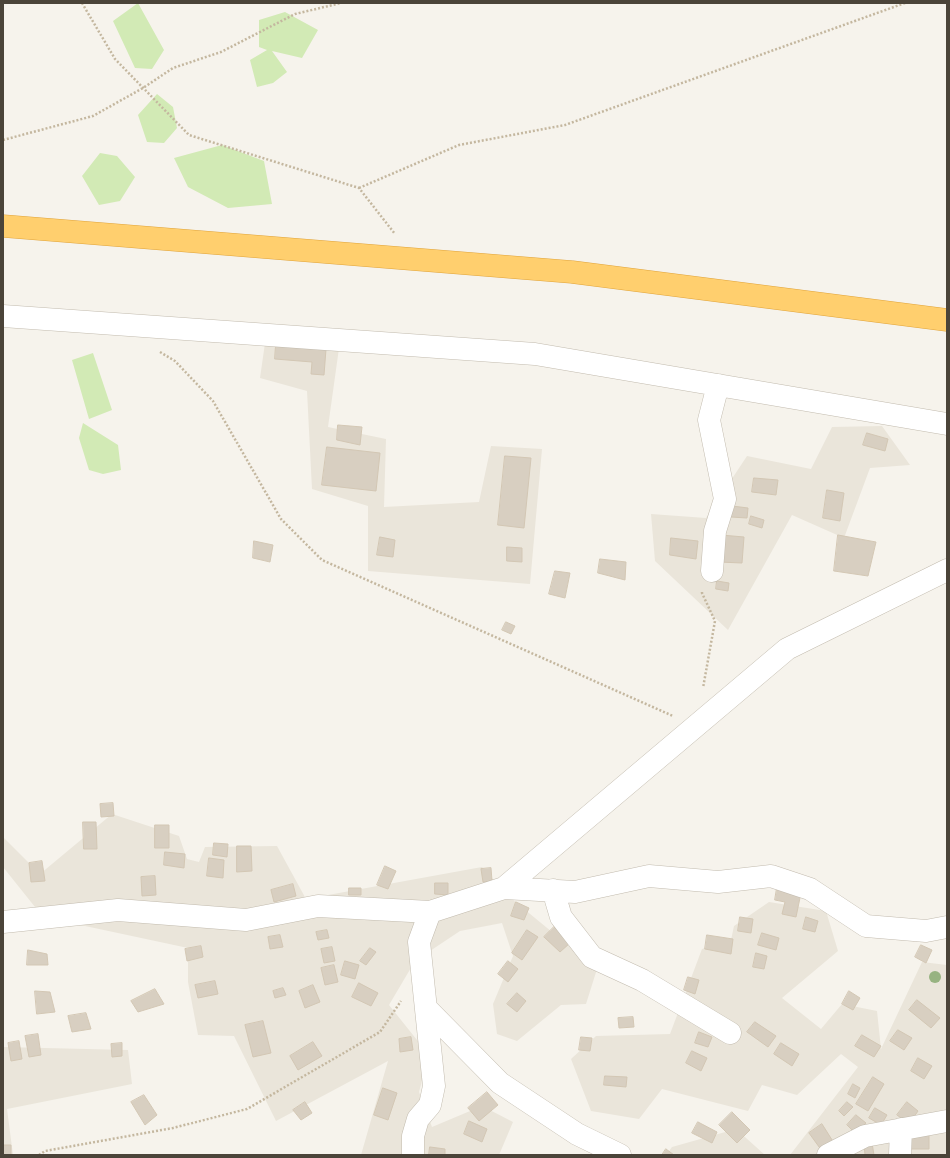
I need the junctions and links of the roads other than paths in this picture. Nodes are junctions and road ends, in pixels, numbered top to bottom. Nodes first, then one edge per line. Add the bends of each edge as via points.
1 (3, 226) edge
2 (3, 316) edge
3 (947, 320) edge
4 (718, 385) junction
5 (947, 424) edge
6 (947, 570) edge
7 (712, 571) road end
8 (504, 888) junction
9 (553, 890) junction
10 (430, 912) junction
11 (3, 922) edge
12 (947, 927) edge
13 (426, 1008) junction
14 (730, 1033) dead end
15 (946, 1117) edge
16 (901, 1129) junction
17 (413, 1155) edge
18 (620, 1155) edge
19 (828, 1155) edge
20 (900, 1155) edge

1 - 3 highway via 572,272
2 - 4 street via 535,354
4 - 5 street
4 - 7 street via 709,420 725,499 715,531
6 - 8 street via 787,649
8 - 9 street
8 - 10 street
9 - 12 street via 575,892 649,876 718,882 771,876 810,889 866,926 926,931
9 - 14 street via 561,917 592,957 642,980
10 - 11 street via 318,906 246,920 118,910
10 - 13 street via 419,942
13 - 17 street via 434,1086 430,1105 418,1119 413,1136
13 - 18 street via 500,1083 577,1134
15 - 16 street
16 - 19 street via 865,1136
16 - 20 street

